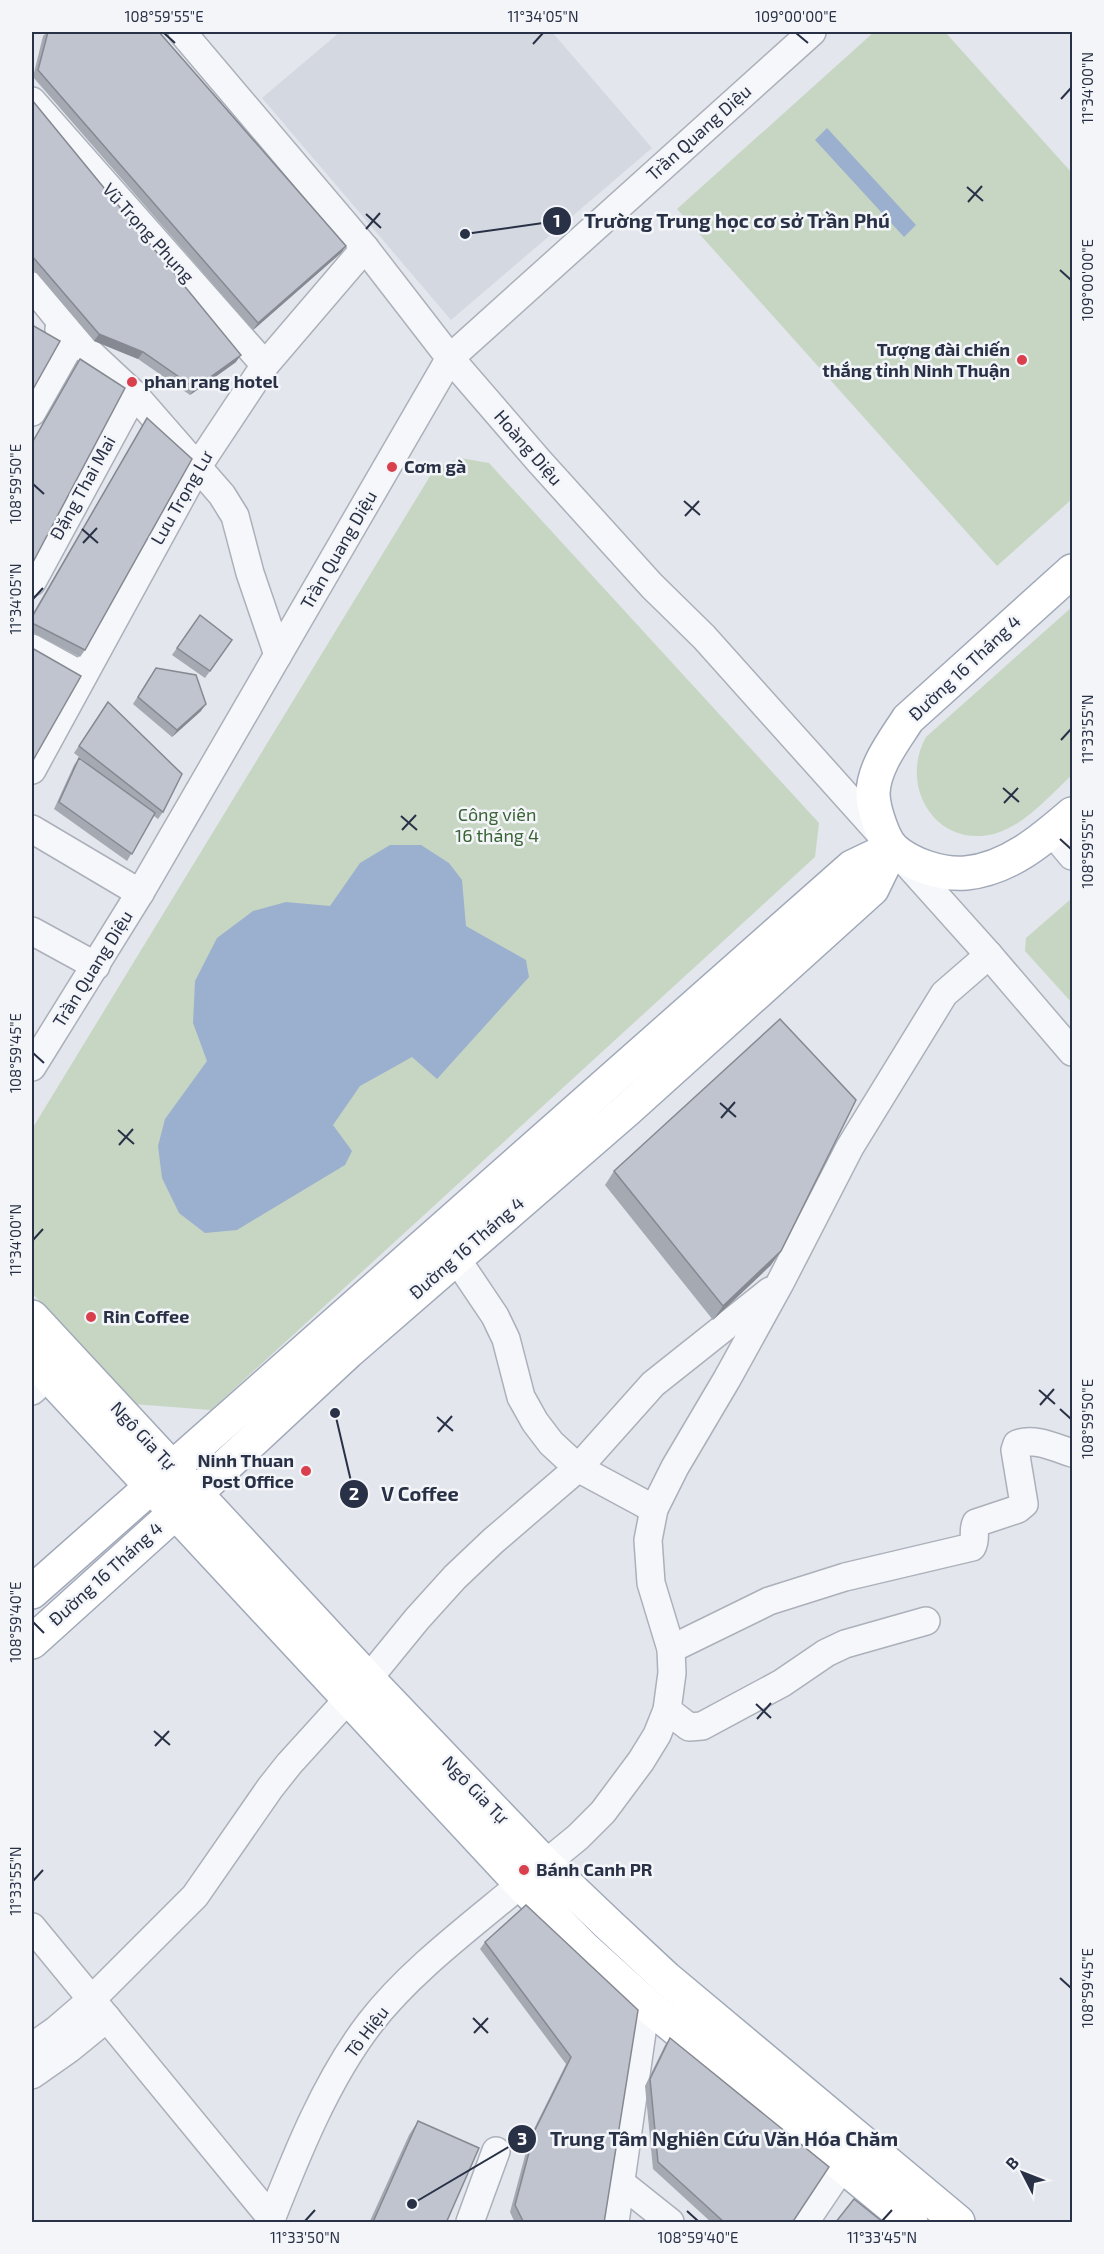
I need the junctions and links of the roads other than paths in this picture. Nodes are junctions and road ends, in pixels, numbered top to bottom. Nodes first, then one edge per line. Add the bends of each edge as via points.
1 (182, 32) edge
2 (812, 32) edge
3 (32, 101) edge
4 (365, 248) junction
5 (32, 286) edge
6 (32, 314) edge
7 (74, 338) junction
8 (450, 358) junction
9 (265, 365) junction
10 (134, 394) junction
11 (32, 412) edge
12 (198, 465) junction
13 (1072, 571) edge
14 (32, 582) edge
15 (32, 648) edge
16 (278, 655) junction
17 (83, 676) junction
18 (32, 770) edge
19 (1062, 823) edge
20 (32, 829) edge
21 (892, 848) junction
22 (1072, 856) edge
23 (140, 893) junction
24 (32, 931) edge
25 (989, 955) junction
26 (96, 966) junction
27 (1072, 1052) edge
28 (32, 1067) edge
29 (606, 1085) junction
30 (628, 1109) junction
31 (518, 1182) junction
32 (456, 1258) junction
33 (780, 1283) junction
34 (32, 1317) edge
35 (337, 1341) junction
36 (37, 1375) edge
37 (1072, 1453) edge
38 (578, 1468) junction
39 (162, 1477) junction
40 (186, 1503) junction
41 (654, 1509) junction
42 (32, 1592) edge
43 (926, 1621) dead end
44 (32, 1642) edge
45 (670, 1649) junction
46 (358, 1689) junction
47 (667, 1710) junction
48 (545, 1863) junction
49 (521, 1884) junction
50 (32, 1927) edge
51 (666, 1978) junction
52 (646, 2004) junction
53 (99, 2008) junction
54 (33, 2065) edge
55 (861, 2141) junction
56 (496, 2151) dead end
57 (842, 2168) junction
58 (621, 2183) junction
59 (271, 2221) edge
60 (470, 2223) edge
61 (615, 2223) edge
62 (670, 2223) edge
63 (805, 2223) edge
64 (911, 2223) edge
65 (958, 2223) edge

1 - 4 street, Hoàng Diệu
2 - 8 street, Trần Quang Diệu
3 - 9 street, Vũ Trọng Phụng
4 - 8 street, Hoàng Diệu
4 - 9 street, Lưu Trọng Lư
5 - 7 street
6 - 7 street
7 - 10 street
7 - 11 street
8 - 16 street, Trần Quang Diệu
8 - 21 street, Hoàng Diệu
9 - 12 street, Lưu Trọng Lư
10 - 12 street
10 - 14 street, Đặng Thai Mai
12 - 16 street via 235,516
12 - 17 street, Lưu Trọng Lư
13 - 21 main road, Đường 16 Tháng 4 via 908,719 890,746 873,793 879,823
15 - 17 street
16 - 23 street, Trần Quang Diệu
17 - 18 street, Lưu Trọng Lư
19 - 21 main road via 1021,855 966,873 940,871 915,863
19 - 22 street
20 - 23 street
21 - 25 street, Hoàng Diệu
21 - 29 main road, Đường 16 Tháng 4 via 852,867
21 - 30 main road, Đường 16 Tháng 4 via 872,889
23 - 26 street, Trần Quang Diệu
24 - 26 street
25 - 27 street, Hoàng Diệu
25 - 33 street via 944,994 849,1147
26 - 28 street, Trần Quang Diệu
29 - 30 main road
29 - 31 main road, Đường 16 Tháng 4
30 - 31 main road, Đường 16 Tháng 4
31 - 32 main road, Đường 16 Tháng 4
31 - 35 main road, Đường 16 Tháng 4
32 - 35 main road, Đường 16 Tháng 4
32 - 38 street via 495,1316 512,1356 521,1397 535,1422
33 - 38 street via 653,1384
33 - 41 street
34 - 39 main road, Ngô Gia Tự
35 - 39 main road, Đường 16 Tháng 4
35 - 40 main road, Đường 16 Tháng 4
36 - 39 main road, Ngô Gia Tự
37 - 45 street via 1036,1442 1017,1444 1024,1504 976,1523 975,1541 968,1549 845,1577 769,1601
38 - 41 street
38 - 46 street via 455,1577
39 - 40 main road, Ngô Gia Tự
39 - 42 main road, Đường 16 Tháng 4
40 - 44 main road, Đường 16 Tháng 4
40 - 46 main road, Ngô Gia Tự
41 - 45 street via 648,1561
43 - 47 street via 825,1653 782,1683 702,1726 689,1727
45 - 47 street via 672,1673
46 - 48 main road, Ngô Gia Tự
46 - 49 main road, Ngô Gia Tự
46 - 53 street via 276,1780 195,1896
47 - 48 street via 657,1735 603,1812
48 - 49 main road
48 - 51 main road, Ngô Gia Tự
49 - 52 main road, Ngô Gia Tự
49 - 59 street, Tô Hiệu via 445,1948 370,2022 332,2082
50 - 53 street
51 - 52 main road
51 - 55 main road, Ngô Gia Tự
52 - 57 main road, Ngô Gia Tự
52 - 58 street
53 - 54 street
53 - 59 street
55 - 57 main road
55 - 65 main road, Ngô Gia Tự
56 - 60 street
57 - 63 street
57 - 64 main road, Ngô Gia Tự
58 - 61 street
58 - 62 street

